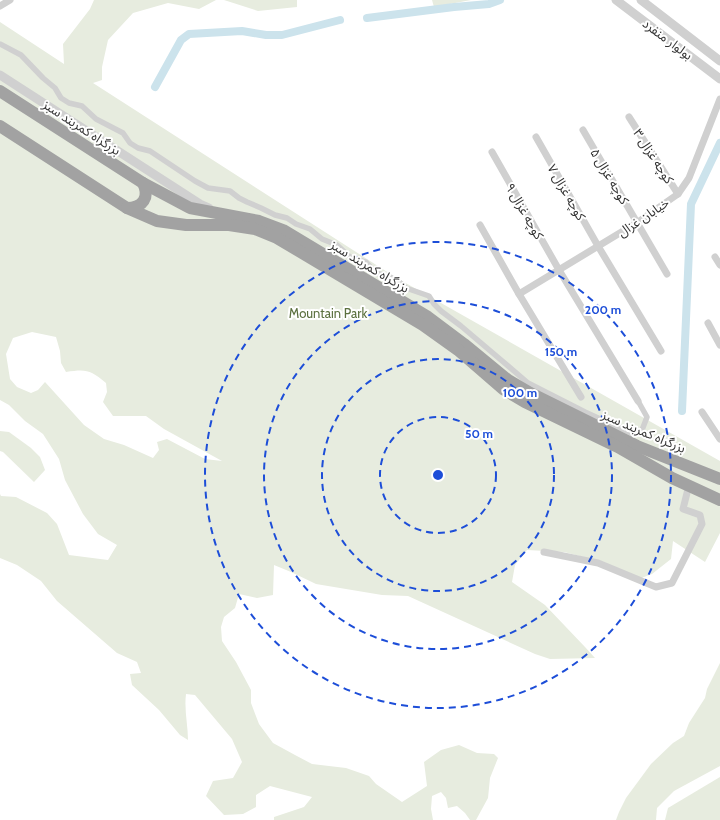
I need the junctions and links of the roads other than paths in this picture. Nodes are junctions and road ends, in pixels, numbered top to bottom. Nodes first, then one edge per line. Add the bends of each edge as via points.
1 (10, 0) edge
2 (616, 0) edge
3 (641, 0) edge
4 (0, 6) edge
5 (0, 44) edge
6 (720, 61) edge
7 (0, 75) edge
8 (720, 79) edge
9 (0, 91) edge
10 (720, 99) edge
11 (629, 117) dead end
12 (0, 126) edge
13 (583, 130) dead end
14 (536, 137) dead end
15 (492, 152) dead end
16 (143, 183) junction
17 (678, 194) junction
18 (127, 208) junction
19 (229, 216) junction
20 (638, 222) junction
21 (480, 224) dead end
22 (598, 246) junction
23 (715, 257) dead end
24 (720, 265) edge
25 (559, 270) junction
26 (667, 274) dead end
27 (519, 294) junction
28 (708, 323) dead end
29 (720, 345) edge
30 (660, 351) dead end
31 (581, 397) dead end
32 (638, 401) joint
33 (702, 412) dead end
34 (720, 439) edge
35 (681, 462) junction
36 (672, 478) junction
37 (720, 478) edge
38 (689, 486) junction
39 (720, 500) edge
40 (544, 552) dead end

1 - 4 street
2 - 8 street, بولوار منفرد
3 - 6 street, بولوار منفرد
5 - 32 street via 21,55 55,88 61,98 82,106 104,125 123,133 130,143 138,148 159,156 208,188 230,191 238,198 310,229 322,239 337,245 350,257 366,262 376,272 396,279 415,293 429,296 441,311 528,383 633,434 642,430 647,417
7 - 19 street via 200,204
9 - 16 highway, بزرگراه کمربند سبز
10 - 17 street, خیابان غزال via 689,178
11 - 17 street, کوچه غزال ۳
12 - 18 highway, بزرگراه کمربند سبز
13 - 20 street, کوچه غزال ۵
14 - 22 street, کوچه غزال ۷
15 - 25 street, کوچه غزال ۹
16 - 18 highway via 146,189 144,201 139,206
16 - 19 highway, بزرگراه کمربند سبز via 190,208
17 - 20 street, خیابان غزال
18 - 36 highway, بزرگراه کمربند سبز via 157,221 186,225 229,225 255,229 277,238 424,325 503,389 632,454
19 - 35 highway, بزرگراه کمربند سبز via 259,221 283,230 428,317 508,380 530,393 637,446
20 - 22 street, خیابان غزال
20 - 26 street, کوچه غزال ۵
21 - 27 street
22 - 25 street, خیابان غزال
22 - 30 street, کوچه غزال ۷
23 - 24 street
25 - 27 street, خیابان غزال
25 - 32 street, کوچه غزال ۹
27 - 31 street
28 - 29 street
33 - 34 street
35 - 36 highway via 672,467
35 - 37 highway, بزرگراه کمربند سبز
36 - 38 highway, بزرگراه کمربند سبز
38 - 39 highway, بزرگراه کمربند سبز
38 - 40 street via 683,509 700,515 702,524 672,583 656,587 598,563

